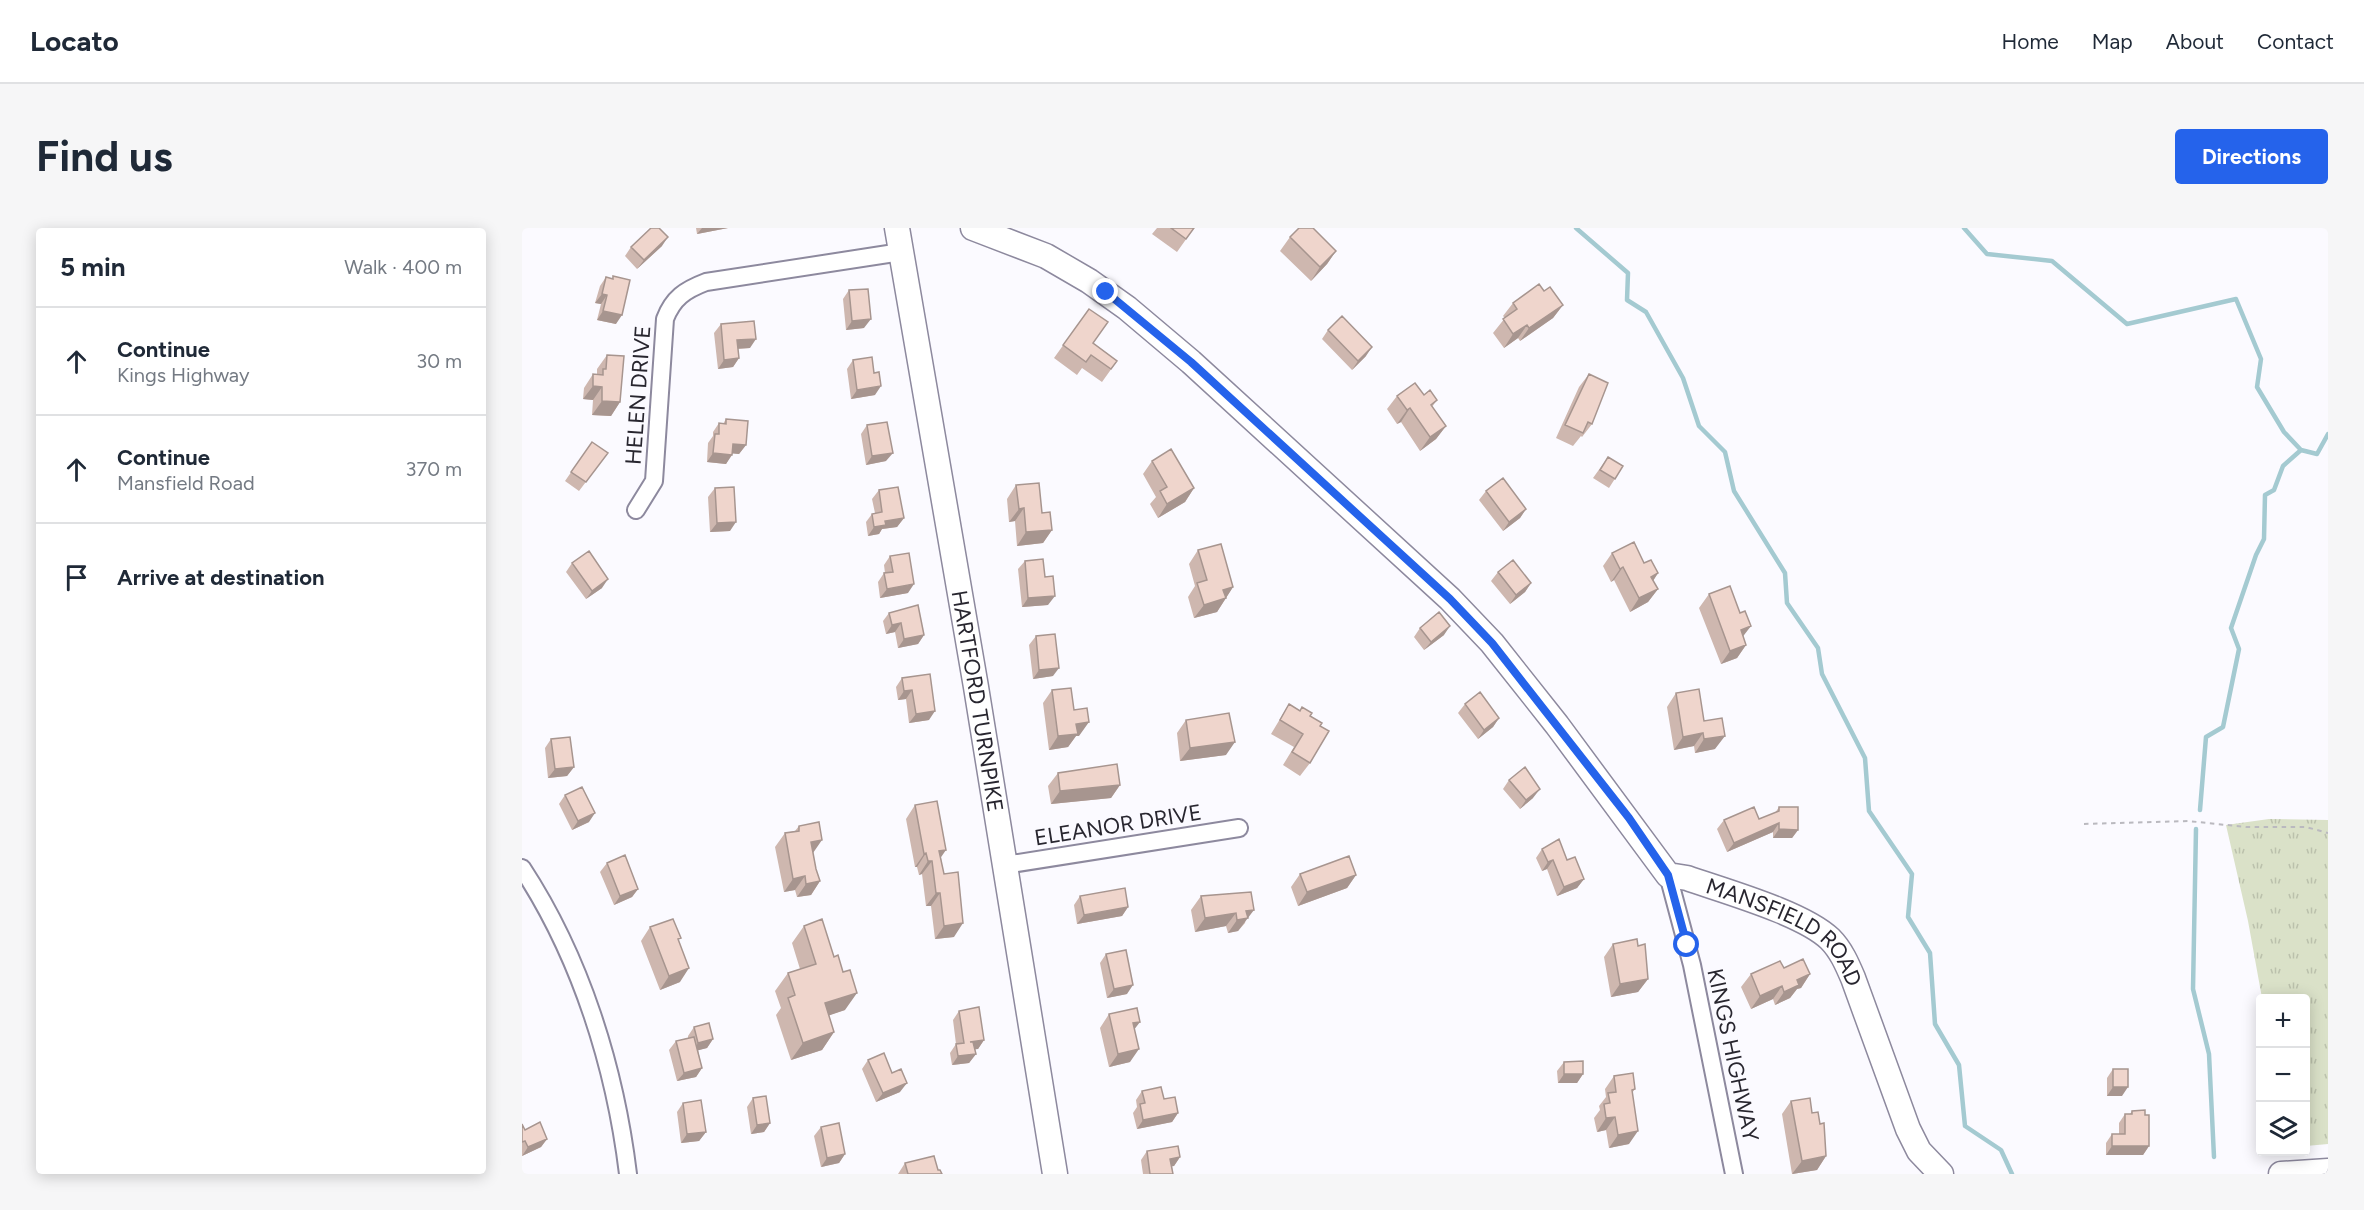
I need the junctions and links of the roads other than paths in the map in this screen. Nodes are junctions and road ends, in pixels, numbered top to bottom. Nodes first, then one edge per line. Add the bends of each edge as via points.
1 (897, 228) edge
2 (973, 228) edge
3 (901, 252) junction
4 (636, 510) dead end
5 (1239, 828) dead end
6 (1005, 865) junction
7 (522, 868) edge
8 (1668, 875) junction
9 (2328, 1171) edge
10 (628, 1174) edge
11 (1055, 1174) edge
12 (1734, 1174) edge
13 (1941, 1174) edge
14 (2281, 1174) edge

1 - 3 street, HARTFORD TURNPIKE
2 - 8 street, MANSFIELD ROAD via 1046,256 1127,308 1450,599 1492,643 1557,725
3 - 4 street, HELEN DRIVE via 706,282 681,293 664,319 654,482
3 - 6 street, HARTFORD TURNPIKE
5 - 6 street, ELEANOR DRIVE
6 - 11 street, HARTFORD TURNPIKE
7 - 10 street via 542,898 587,998 616,1100
8 - 12 street, KINGS HIGHWAY via 1692,965
8 - 13 street, MANSFIELD ROAD via 1687,878 1798,919 1831,940 1853,978 1908,1129 1919,1151
9 - 14 street

